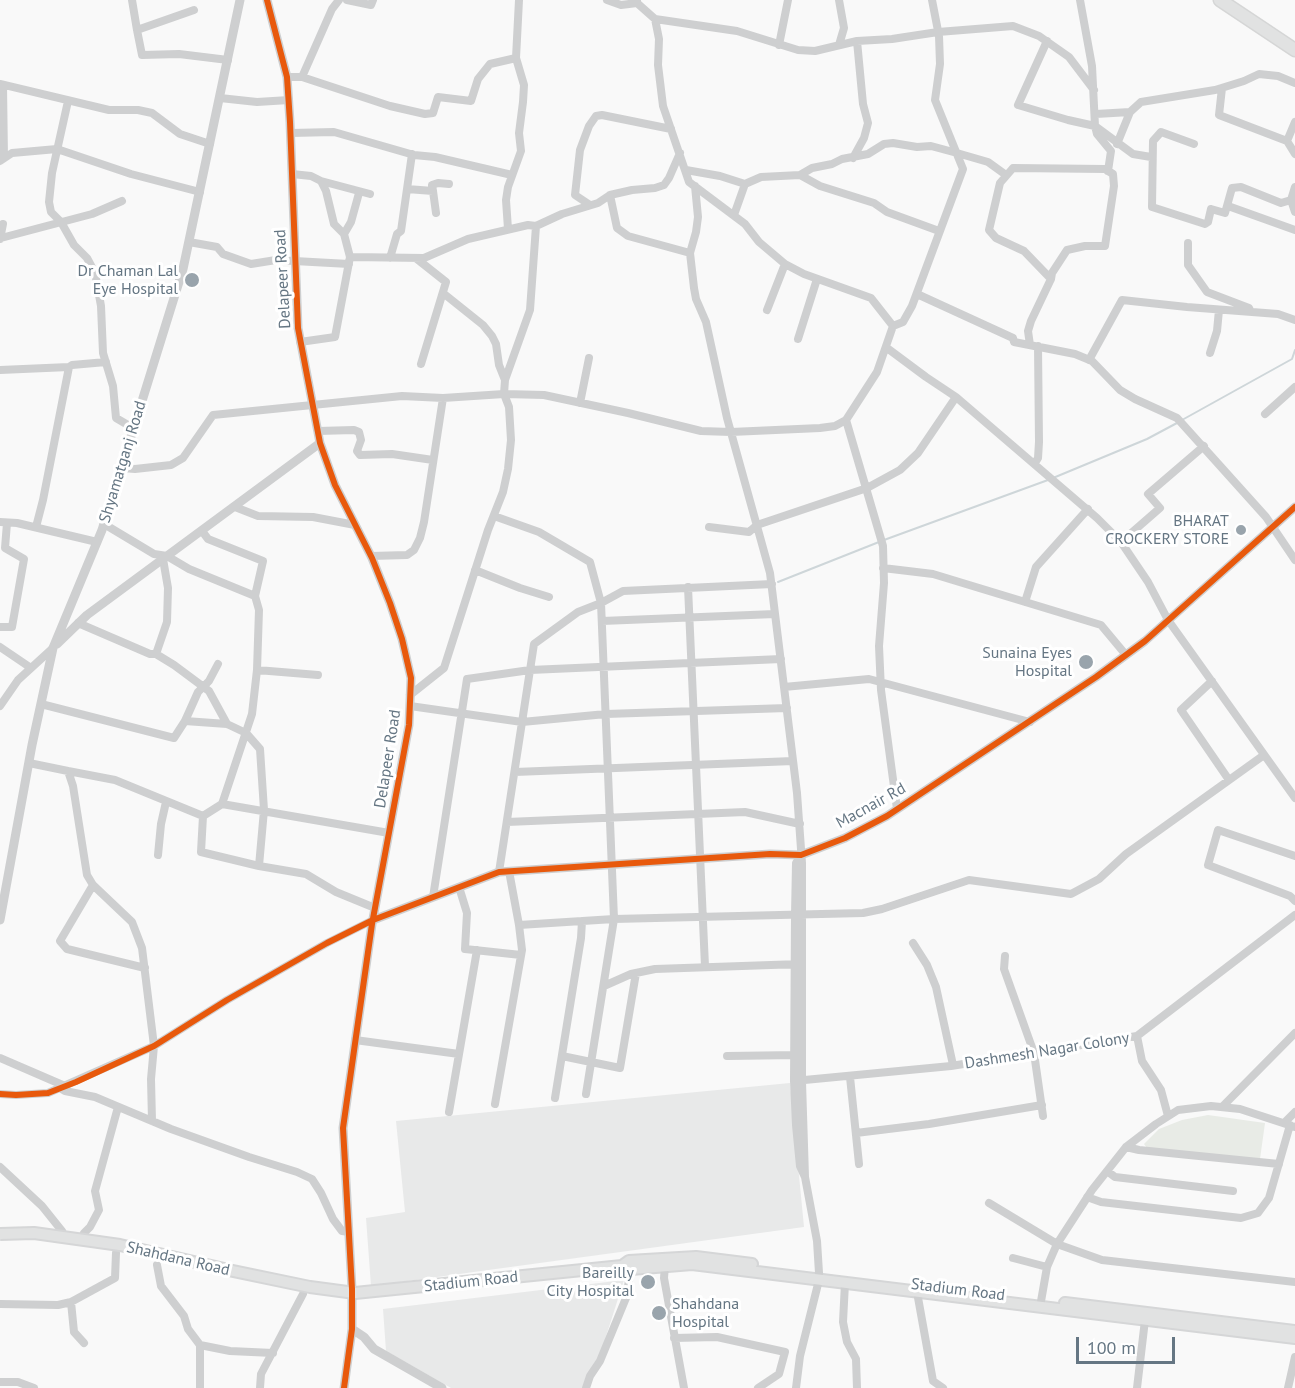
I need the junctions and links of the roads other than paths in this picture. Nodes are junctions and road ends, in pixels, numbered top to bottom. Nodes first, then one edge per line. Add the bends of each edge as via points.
1 (132, 0) edge
2 (240, 0) edge
3 (267, 0) edge
4 (339, 0) edge
5 (347, 0) edge
6 (373, 0) edge
7 (519, 0) edge
8 (607, 0) edge
9 (788, 0) edge
10 (839, 0) edge
11 (932, 0) edge
12 (1080, 0) edge
13 (1220, 0) edge
14 (637, 1) edge
15 (194, 10) dead end
16 (656, 19) junction
17 (137, 30) junction
18 (938, 32) junction
19 (857, 41) junction
20 (1047, 41) junction
21 (779, 45) junction
22 (838, 45) junction
23 (1295, 50) edge
24 (516, 58) junction
25 (228, 60) junction
26 (287, 77) junction
27 (302, 77) junction
28 (1295, 83) edge
29 (2, 84) edge
30 (1222, 88) junction
31 (1094, 90) junction
32 (220, 98) junction
33 (288, 100) junction
34 (68, 101) junction
35 (1130, 112) junction
36 (1096, 114) junction
37 (1295, 122) edge
38 (1095, 126) junction
39 (671, 129) junction
40 (291, 134) junction
41 (1287, 141) junction
42 (210, 144) junction
43 (1118, 144) junction
44 (1194, 144) dead end
45 (57, 149) junction
46 (680, 153) junction
47 (957, 153) junction
48 (412, 154) junction
49 (1295, 154) edge
50 (1151, 157) junction
51 (853, 158) junction
52 (2, 159) edge
53 (686, 170) junction
54 (1108, 171) junction
55 (292, 174) junction
56 (512, 175) junction
57 (800, 175) junction
58 (1006, 175) junction
59 (321, 181) junction
60 (449, 184) dead end
61 (745, 184) junction
62 (695, 186) junction
63 (1295, 187) edge
64 (407, 189) junction
65 (433, 191) junction
66 (200, 192) junction
67 (358, 193) junction
68 (370, 194) dead end
69 (610, 195) junction
70 (1291, 200) junction
71 (122, 201) dead end
72 (590, 205) junction
73 (1228, 206) junction
74 (1295, 212) edge
75 (436, 213) dead end
76 (734, 215) junction
77 (61, 222) junction
78 (3, 224) dead end
79 (536, 226) junction
80 (508, 229) junction
81 (1295, 229) edge
82 (939, 231) junction
83 (344, 234) junction
84 (1, 239) edge
85 (189, 242) junction
86 (1188, 243) dead end
87 (690, 253) junction
88 (390, 258) junction
89 (417, 259) junction
90 (349, 260) junction
91 (295, 261) junction
92 (785, 264) junction
93 (817, 279) junction
94 (1051, 279) junction
95 (443, 294) junction
96 (916, 294) junction
97 (767, 310) dead end
98 (1220, 310) junction
99 (1251, 312) junction
100 (1295, 320) edge
101 (893, 326) junction
102 (798, 339) dead end
103 (300, 342) junction
104 (1034, 345) junction
105 (887, 348) junction
106 (1210, 353) dead end
107 (589, 358) dead end
108 (1089, 360) junction
109 (106, 362) junction
110 (422, 364) dead end
111 (69, 367) junction
112 (0, 370) edge
113 (505, 380) junction
114 (1295, 387) edge
115 (504, 394) junction
116 (956, 397) junction
117 (443, 398) junction
118 (580, 403) junction
119 (313, 406) junction
120 (1265, 414) dead end
121 (846, 420) junction
122 (133, 428) junction
123 (318, 431) junction
124 (731, 432) junction
125 (320, 444) junction
126 (1204, 446) junction
127 (434, 460) junction
128 (1035, 464) junction
129 (122, 468) junction
130 (867, 488) junction
131 (235, 507) junction
132 (1295, 507) edge
133 (1088, 509) junction
134 (494, 516) junction
135 (4, 523) edge
136 (104, 524) junction
137 (355, 525) junction
138 (757, 525) junction
139 (36, 527) junction
140 (709, 527) dead end
141 (1272, 527) junction
142 (202, 531) junction
143 (97, 542) junction
144 (1121, 542) junction
145 (371, 556) junction
146 (165, 558) junction
147 (1295, 561) edge
148 (883, 568) junction
149 (475, 570) junction
150 (772, 584) junction
151 (688, 588) junction
152 (255, 596) junction
153 (549, 597) dead end
154 (1025, 602) junction
155 (601, 603) junction
156 (775, 614) junction
157 (689, 617) junction
158 (1168, 620) junction
159 (602, 621) junction
160 (78, 623) junction
161 (0, 627) edge
162 (0, 647) edge
163 (53, 648) junction
164 (156, 654) junction
165 (1126, 655) junction
166 (781, 659) junction
167 (218, 664) dead end
168 (691, 664) junction
169 (604, 667) junction
170 (31, 668) junction
171 (257, 670) junction
172 (530, 670) junction
173 (318, 675) dead end
174 (1212, 681) junction
175 (880, 682) junction
176 (204, 686) junction
177 (784, 687) junction
178 (410, 695) junction
179 (41, 704) junction
180 (0, 706) edge
181 (410, 706) junction
182 (787, 708) junction
183 (694, 711) junction
184 (461, 713) junction
185 (606, 714) junction
186 (185, 721) junction
187 (522, 722) junction
188 (1030, 722) junction
189 (227, 724) junction
190 (246, 733) junction
191 (1264, 754) junction
192 (793, 761) junction
193 (29, 763) junction
194 (696, 765) junction
195 (608, 769) junction
196 (68, 771) junction
197 (515, 772) junction
198 (1229, 780) junction
199 (1295, 798) edge
200 (166, 802) junction
201 (222, 804) junction
202 (897, 809) junction
203 (264, 810) junction
204 (698, 814) junction
205 (203, 816) junction
206 (610, 816) junction
207 (507, 822) junction
208 (800, 824) junction
209 (389, 833) junction
210 (158, 855) dead end
211 (801, 855) junction
212 (1295, 856) edge
213 (699, 859) junction
214 (612, 865) junction
215 (259, 866) junction
216 (504, 872) junction
217 (93, 885) junction
218 (459, 887) junction
219 (433, 897) junction
220 (1295, 901) edge
221 (375, 908) junction
222 (799, 915) junction
223 (1295, 915) edge
224 (702, 918) junction
225 (614, 919) junction
226 (0, 920) edge
227 (373, 920) junction
228 (582, 921) junction
229 (519, 925) junction
230 (913, 944) dead end
231 (477, 950) junction
232 (521, 955) junction
233 (1005, 956) dead end
234 (799, 964) junction
235 (705, 966) junction
236 (145, 968) junction
237 (636, 973) junction
238 (603, 986) junction
239 (1295, 1033) edge
240 (1137, 1036) junction
241 (355, 1040) junction
242 (154, 1046) junction
243 (1034, 1053) junction
244 (459, 1054) junction
245 (798, 1055) junction
246 (562, 1056) junction
247 (727, 1056) dead end
248 (0, 1058) edge
249 (591, 1063) junction
250 (953, 1065) junction
251 (850, 1077) junction
252 (798, 1082) junction
253 (62, 1087) junction
254 (0, 1094) edge
255 (586, 1094) dead end
256 (555, 1098) dead end
257 (495, 1104) dead end
258 (1042, 1106) junction
259 (118, 1107) junction
260 (1222, 1107) junction
261 (449, 1112) dead end
262 (1295, 1112) edge
263 (1043, 1116) dead end
264 (1168, 1116) junction
265 (152, 1121) junction
266 (1290, 1125) edge
267 (856, 1133) junction
268 (1126, 1147) junction
269 (859, 1164) dead end
270 (1279, 1164) junction
271 (0, 1167) edge
272 (1107, 1171) junction
273 (1233, 1191) dead end
274 (1087, 1197) junction
275 (989, 1203) dead end
276 (62, 1231) dead end
277 (349, 1232) junction
278 (84, 1233) dead end
279 (0, 1234) edge
280 (1057, 1244) junction
281 (116, 1253) dead end
282 (1013, 1258) dead end
283 (157, 1265) dead end
284 (665, 1265) junction
285 (1047, 1267) junction
286 (627, 1268) junction
287 (819, 1277) junction
288 (1295, 1282) edge
289 (845, 1283) junction
290 (354, 1291) junction
291 (917, 1292) junction
292 (303, 1294) dead end
293 (71, 1302) junction
294 (1040, 1303) junction
295 (0, 1304) edge
296 (1145, 1320) junction
297 (352, 1329) junction
298 (1293, 1332) edge
299 (674, 1338) junction
300 (84, 1343) dead end
301 (200, 1345) junction
302 (273, 1353) junction
303 (1295, 1357) edge
304 (0, 1382) edge
305 (930, 1384) edge
306 (34, 1388) edge
307 (200, 1388) edge
308 (260, 1388) edge
309 (344, 1388) edge
310 (442, 1388) edge
311 (586, 1388) edge
312 (684, 1388) edge
313 (758, 1388) edge
314 (796, 1388) edge
315 (857, 1388) edge
316 (943, 1388) edge
317 (1137, 1388) edge
318 (1288, 1388) edge

1 - 17 street
2 - 25 street, Shyamatganj Road
3 - 26 street, Delapeer Road
4 - 27 street
5 - 6 street via 372,4
7 - 24 street
8 - 14 street via 621,5
9 - 21 street
10 - 22 street via 844,28
11 - 18 street
12 - 31 street
13 - 23 highway
14 - 16 street
15 - 17 street
16 - 21 street via 737,31
16 - 39 street via 663,106
17 - 25 street via 142,55 178,54
18 - 19 street
18 - 20 street via 1012,26
18 - 47 street via 940,64 934,100
19 - 22 street
19 - 51 street via 868,123
20 - 31 street via 1069,57
20 - 38 street via 1018,105
21 - 22 street via 814,51
24 - 27 street via 490,64 478,79 471,101 438,98 433,113 425,114
24 - 56 street via 524,85 520,151
25 - 32 street, Shyamatganj Road
26 - 27 street
26 - 33 street, Delapeer Road
28 - 30 street via 1259,74
29 - 34 street
29 - 52 street
30 - 35 street via 1141,102
30 - 41 street via 1219,115
31 - 36 street
32 - 33 street
32 - 42 street, Shyamatganj Road
33 - 40 street, Delapeer Road
34 - 42 street via 109,110 145,111 180,134
34 - 45 street
35 - 36 street
35 - 43 street
36 - 38 street
37 - 41 street
38 - 43 street
38 - 54 street via 1111,150
39 - 46 street
39 - 72 street via 596,116 580,150 575,195
40 - 48 street via 334,132
40 - 55 street, Delapeer Road
41 - 49 street
42 - 66 street, Shyamatganj Road
43 - 50 street via 1132,154
44 - 50 street via 1161,132 1153,141
45 - 52 street via 12,153
45 - 66 street
45 - 77 street via 49,202 51,212
46 - 53 street
46 - 69 street via 664,185
47 - 51 street via 893,143
47 - 58 street via 988,162
47 - 82 street via 963,169
48 - 56 street
48 - 64 street
50 - 73 street via 1152,207 1205,224 1211,209 1225,213
51 - 57 street
53 - 61 street
53 - 62 street
54 - 58 street via 1013,168
54 - 94 street via 1113,174 1114,186 1105,246 1067,250
55 - 59 street
55 - 91 street, Delapeer Road
56 - 80 street via 506,200
57 - 61 street via 761,177
57 - 82 street
58 - 94 street via 1000,183 989,230 996,238 1024,251
59 - 67 street
59 - 83 street via 333,224
60 - 65 street via 432,185
61 - 76 street
62 - 76 street
62 - 87 street via 698,218
63 - 70 street
64 - 65 street
64 - 88 street via 400,231
65 - 75 street
66 - 85 street, Shyamatganj Road
67 - 68 street
67 - 83 street
69 - 72 street
69 - 87 street via 617,228 628,236
70 - 73 street via 1281,203 1241,187 1232,188
70 - 74 street
71 - 77 street
72 - 79 street
73 - 81 street
76 - 92 street
77 - 84 street
77 - 109 street via 95,273
78 - 84 street
79 - 80 street
79 - 113 street via 530,310
80 - 89 street via 468,239
82 - 96 street
83 - 90 street
85 - 91 street via 217,247 223,254 251,264
85 - 122 street, Shyamatganj Road
86 - 99 street via 1188,265 1208,292
87 - 124 street via 696,299 706,322
88 - 89 street
88 - 90 street
89 - 95 street via 446,282
90 - 91 street
90 - 103 street via 335,337
91 - 103 street, Delapeer Road
92 - 93 street
92 - 97 street
93 - 101 street via 871,298
93 - 102 street
94 - 104 street via 1028,331
95 - 110 street
95 - 113 street via 492,336
96 - 101 street via 903,322
96 - 104 street via 1013,338 1014,342
98 - 99 street
98 - 106 street
98 - 108 street via 1122,300
99 - 100 street
101 - 105 street
103 - 119 street, Delapeer Road
104 - 108 street
104 - 128 street via 1039,442
105 - 116 street
105 - 121 street via 877,372
107 - 118 street
108 - 126 street via 1120,390 1177,418
109 - 111 street
109 - 122 street via 116,418
111 - 112 street
111 - 139 street
113 - 115 street
114 - 120 street
115 - 117 street
115 - 118 street via 544,395
115 - 134 street via 511,440 503,492
116 - 128 street
116 - 130 street via 912,459
117 - 119 street via 402,396
117 - 127 street
118 - 124 street via 701,431
119 - 123 street, Delapeer Road
119 - 129 street via 213,415 183,458 171,465
121 - 124 street via 820,428
121 - 130 street
122 - 129 street, Shyamatganj Road
123 - 125 street, Delapeer Road
123 - 127 street via 359,432 360,455 392,454
124 - 138 street
125 - 131 street
125 - 137 street, Delapeer Road via 334,485
126 - 141 street
126 - 144 street via 1148,494 1160,508
127 - 145 street via 424,522 414,550 407,555
128 - 133 street
129 - 136 street, Shyamatganj Road
130 - 138 street
130 - 148 street via 882,542
131 - 137 street via 258,516 313,517
131 - 142 street
132 - 141 street, Macnair Rd
133 - 144 street
133 - 154 street via 1035,567
134 - 149 street
134 - 155 street via 539,532 590,562
135 - 139 street
135 - 161 street via 5,548 24,559 12,627
136 - 143 street, Shyamatganj Road
136 - 146 street
137 - 145 street, Delapeer Road
138 - 140 street via 748,532
138 - 150 street
139 - 143 street
141 - 147 street
141 - 158 street, Macnair Rd
142 - 146 street
142 - 152 street via 208,539 263,561
143 - 163 street, Shyamatganj Road
144 - 158 street
145 - 178 street, Delapeer Road via 402,639 411,678
146 - 152 street
146 - 160 street
146 - 164 street via 167,622
148 - 154 street via 933,574
148 - 175 street
149 - 153 street
149 - 178 street via 444,668
150 - 151 street
150 - 156 street
151 - 155 street via 623,591
151 - 157 street
152 - 171 street via 259,610
154 - 165 street via 1101,625
155 - 159 street
155 - 172 street via 578,612 534,644
156 - 157 street
156 - 166 street
157 - 159 street
157 - 168 street
158 - 165 street, Macnair Rd
158 - 174 street
159 - 169 street
160 - 163 street
160 - 164 street
162 - 170 street
163 - 170 street
163 - 179 street, Shyamatganj Road
164 - 176 street
165 - 188 street, Macnair Rd
166 - 168 street
166 - 177 street
167 - 176 street
168 - 169 street
168 - 183 street
169 - 172 street
169 - 185 street
170 - 180 street
171 - 173 street
171 - 190 street
172 - 184 street via 467,679
172 - 187 street
174 - 191 street
174 - 198 street via 1181,710
175 - 177 street via 869,679
175 - 188 street
175 - 202 street
176 - 186 street
176 - 189 street
177 - 182 street
178 - 181 street, Delapeer Road
179 - 186 street via 165,737 174,738
179 - 193 street, Shyamatganj Road
181 - 184 street
181 - 209 street, Delapeer Road
182 - 183 street
182 - 192 street
183 - 185 street
183 - 194 street
184 - 187 street
184 - 219 street
185 - 187 street
185 - 195 street
186 - 189 street
187 - 197 street
188 - 202 street, Macnair Rd
189 - 190 street
190 - 201 street
190 - 203 street via 260,749
191 - 198 street
191 - 199 street
192 - 194 street
192 - 208 street
193 - 196 street
193 - 226 street, Shyamatganj Road
194 - 195 street
194 - 204 street
195 - 197 street
195 - 206 street
196 - 200 street via 116,780
196 - 217 street via 87,874
197 - 207 street
198 - 222 street via 1126,854 1099,879 1071,894 969,880 863,913
200 - 205 street
200 - 210 street
201 - 203 street
201 - 205 street
202 - 211 street, Macnair Rd via 845,838
203 - 209 street
203 - 215 street
204 - 206 street
204 - 208 street via 745,812
204 - 213 street
205 - 215 street via 201,852
206 - 207 street
206 - 214 street
207 - 216 street
208 - 211 street
209 - 221 street, Delapeer Road
211 - 213 street, Macnair Rd
211 - 222 street
212 - 220 street via 1218,830 1208,865
213 - 214 street, Macnair Rd
213 - 224 street
214 - 216 street, Macnair Rd
214 - 225 street
215 - 221 street via 306,874
216 - 218 street, Macnair Rd
216 - 229 street
217 - 236 street via 132,922
217 - 236 street via 60,941 67,949
218 - 219 street, Macnair Rd
218 - 231 street via 467,914 465,949
219 - 227 street, Macnair Rd
221 - 227 street, Delapeer Road
222 - 224 street
222 - 234 street
223 - 240 street, Dashmesh Nagar Colony
224 - 225 street
224 - 235 street
225 - 228 street
225 - 238 street
227 - 241 street, Delapeer Road
227 - 242 street via 227,1000
228 - 229 street
228 - 246 street
229 - 232 street
230 - 250 street via 936,987
231 - 232 street
231 - 244 street
232 - 257 street
233 - 243 street via 1004,969
234 - 235 street
234 - 245 street
235 - 237 street
236 - 242 street
237 - 238 street
237 - 249 street via 620,1068
238 - 249 street
239 - 260 street
240 - 243 street, Dashmesh Nagar Colony
240 - 264 street via 1142,1061 1161,1090
241 - 244 street
241 - 277 street, Delapeer Road via 343,1128
242 - 253 street
242 - 265 street
243 - 250 street, Dashmesh Nagar Colony
243 - 258 street
244 - 261 street
245 - 247 street
245 - 252 street
246 - 249 street
246 - 256 street
248 - 253 street
249 - 255 street
250 - 251 street, Dashmesh Nagar Colony
251 - 252 street, Dashmesh Nagar Colony
251 - 267 street
252 - 287 street via 798,1149 817,1240
253 - 254 street via 48,1093
253 - 259 street
258 - 263 street
258 - 267 street
259 - 265 street
259 - 278 street via 95,1191 99,1209
260 - 264 street via 1178,1110
260 - 266 street
262 - 266 street
264 - 268 street
265 - 277 street via 312,1179 333,1219 342,1231
266 - 270 street
267 - 269 street
268 - 270 street
268 - 272 street
270 - 274 street via 1269,1198 1258,1213 1241,1218 1101,1202
271 - 276 street via 42,1206
272 - 273 street via 1115,1178
272 - 274 street
274 - 280 street
275 - 280 street
277 - 290 street, Delapeer Road
279 - 290 main road, Shahdana Road, bridge via 34,1233 116,1245 310,1287
280 - 285 street
280 - 288 street via 1102,1260
281 - 293 street via 116,1278
282 - 285 street
283 - 301 street via 161,1286
284 - 286 main road, Stadium Road
284 - 287 main road, Stadium Road
284 - 299 street
285 - 294 street
286 - 287 main road, Stadium Road via 629,1261 696,1257
286 - 290 main road, Stadium Road
286 - 311 street via 626,1298
287 - 289 main road, Stadium Road
287 - 294 main road, Stadium Road
287 - 314 street
289 - 291 main road, Stadium Road
289 - 315 street via 843,1322 856,1359
290 - 297 street, Delapeer Road
291 - 294 main road, Stadium Road
291 - 305 street
292 - 302 street
293 - 295 street
293 - 300 street via 74,1332
294 - 296 main road, Stadium Road
294 - 298 main road, Stadium Road
296 - 298 main road, Stadium Road
296 - 317 street
297 - 309 street, Delapeer Road
297 - 310 street via 374,1349
299 - 312 street
299 - 313 street via 717,1337 785,1352 779,1374
301 - 302 street
301 - 307 street
302 - 308 street via 261,1374
303 - 318 street
304 - 306 street via 18,1382
305 - 316 street

